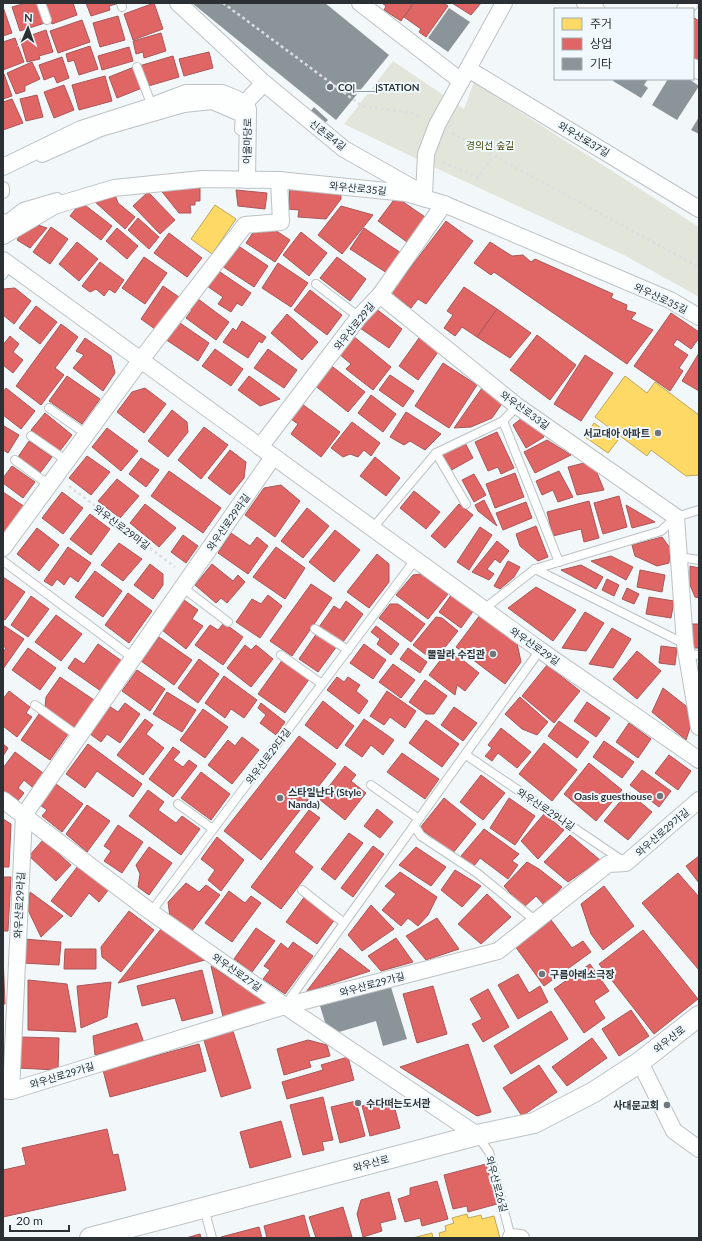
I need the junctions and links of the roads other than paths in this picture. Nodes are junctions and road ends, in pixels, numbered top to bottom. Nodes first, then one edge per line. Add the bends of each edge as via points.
1 (41, 3) edge
2 (178, 3) edge
3 (360, 3) edge
4 (504, 3) edge
5 (585, 3) edge
6 (594, 8) edge
7 (47, 20) dead end
8 (137, 67) dead end
9 (465, 75) junction
10 (264, 83) junction
11 (243, 105) junction
12 (152, 106) junction
13 (3, 167) edge
14 (3, 174) edge
15 (247, 180) junction
16 (279, 180) junction
17 (3, 188) edge
18 (3, 192) edge
19 (425, 196) junction
20 (444, 204) junction
21 (699, 208) edge
22 (3, 220) edge
23 (3, 236) edge
24 (5, 267) edge
25 (316, 284) dead end
26 (380, 295) junction
27 (359, 317) junction
28 (699, 317) edge
29 (140, 361) junction
30 (517, 406) junction
31 (49, 408) dead end
32 (503, 421) junction
33 (86, 434) junction
34 (32, 436) dead end
35 (260, 447) junction
36 (436, 453) junction
37 (273, 457) junction
38 (15, 460) dead end
39 (67, 461) junction
40 (52, 481) junction
41 (466, 504) dead end
42 (699, 510) edge
43 (676, 517) junction
44 (372, 529) junction
45 (3, 547) edge
46 (679, 557) junction
47 (415, 560) junction
48 (699, 560) edge
49 (3, 561) edge
50 (558, 562) junction
51 (535, 569) junction
52 (186, 582) junction
53 (484, 609) junction
54 (228, 622) dead end
55 (315, 628) dead end
56 (348, 650) junction
57 (540, 650) junction
58 (690, 651) edge
59 (281, 655) dead end
60 (133, 658) junction
61 (322, 684) junction
62 (34, 705) dead end
63 (699, 727) edge
64 (78, 736) junction
65 (466, 755) junction
66 (699, 760) edge
67 (371, 785) dead end
68 (3, 800) edge
69 (699, 800) edge
70 (178, 804) dead end
71 (24, 815) junction
72 (416, 822) junction
73 (213, 829) junction
74 (626, 863) junction
75 (302, 890) dead end
76 (151, 912) junction
77 (536, 920) junction
78 (344, 923) junction
79 (285, 1006) junction
80 (699, 1016) edge
81 (640, 1062) junction
82 (7, 1090) edge
83 (477, 1135) junction
84 (699, 1149) edge
85 (204, 1207) junction
86 (90, 1238) edge
87 (212, 1238) edge
88 (514, 1238) edge

1 - 7 lane
2 - 10 street
3 - 9 street
4 - 9 street
5 - 6 street
8 - 12 lane
9 - 19 street via 437,125 426,154
9 - 21 street, 와우산로37길
10 - 11 street
10 - 19 street, 신촌로4길 via 344,148
11 - 12 street, 어울마당로 via 237,99 222,94 186,93
11 - 15 street, 어울마당로 via 248,109
12 - 13 street, 어울마당로 via 81,129
14 - 22 street via 101,130 184,106 212,103 242,116 239,174 113,184 23,209 6,222
15 - 16 street, 와우산로35길
15 - 23 street, 와우산로35길 via 202,179 114,188 54,206
16 - 19 street, 와우산로35길
16 - 29 street via 281,222 246,225
17 - 18 street
19 - 20 street, 와우산로35길
20 - 26 street, 와우산로29길
20 - 28 street, 와우산로35길 via 670,300
24 - 29 street, 와우산로29길
25 - 27 lane
26 - 27 street, 와우산로29길
26 - 30 street, 와우산로33길
27 - 35 street, 와우산로29길
29 - 33 street
29 - 35 street, 와우산로29길
30 - 32 lane
30 - 43 street, 와우산로33길
31 - 33 lane
32 - 36 lane
32 - 50 lane
33 - 39 street
34 - 39 lane
35 - 37 street, 와우산로29길
36 - 41 lane
36 - 44 lane
37 - 44 street, 와우산로29길
37 - 52 street, 와우산로29라길
38 - 40 lane
39 - 40 street
40 - 45 street
42 - 43 lane
43 - 46 street
43 - 50 lane via 661,531
44 - 47 street, 와우산로29길
46 - 48 lane
46 - 58 street
47 - 53 street, 와우산로29길
47 - 56 lane, 와우산로29다길
49 - 60 lane
50 - 51 lane
51 - 53 lane
51 - 58 lane
52 - 54 lane
52 - 60 street, 와우산로29라길
53 - 57 street, 와우산로29길
55 - 56 lane
56 - 61 lane, 와우산로29다길
57 - 65 lane
57 - 66 street, 와우산로29길
58 - 63 street
59 - 61 lane
60 - 64 street, 와우산로29라길
61 - 73 lane, 와우산로29다길
62 - 64 lane
64 - 71 street, 와우산로29라길
65 - 72 lane
65 - 74 lane, 와우산로29나길
67 - 72 lane
68 - 71 street, 와우산로27길
69 - 74 street, 와우산로29가길
70 - 73 lane
71 - 76 street, 와우산로27길
71 - 82 street, 와우산로29라길
72 - 77 lane via 421,836 477,873
72 - 78 lane
73 - 76 lane, 와우산로29다길
74 - 77 street, 와우산로29가길 via 608,864
75 - 78 lane
76 - 79 street, 와우산로27길
77 - 79 street, 와우산로29가길 via 498,951
78 - 79 lane
79 - 82 street, 와우산로29가길
79 - 83 street, 와우산로27길
80 - 81 street, 와우산로
81 - 83 street, 와우산로 via 594,1092 534,1123
81 - 84 street via 674,1131
83 - 85 street, 와우산로
83 - 88 lane, 와우산로26길 via 489,1152
85 - 86 street, 와우산로
85 - 87 lane

